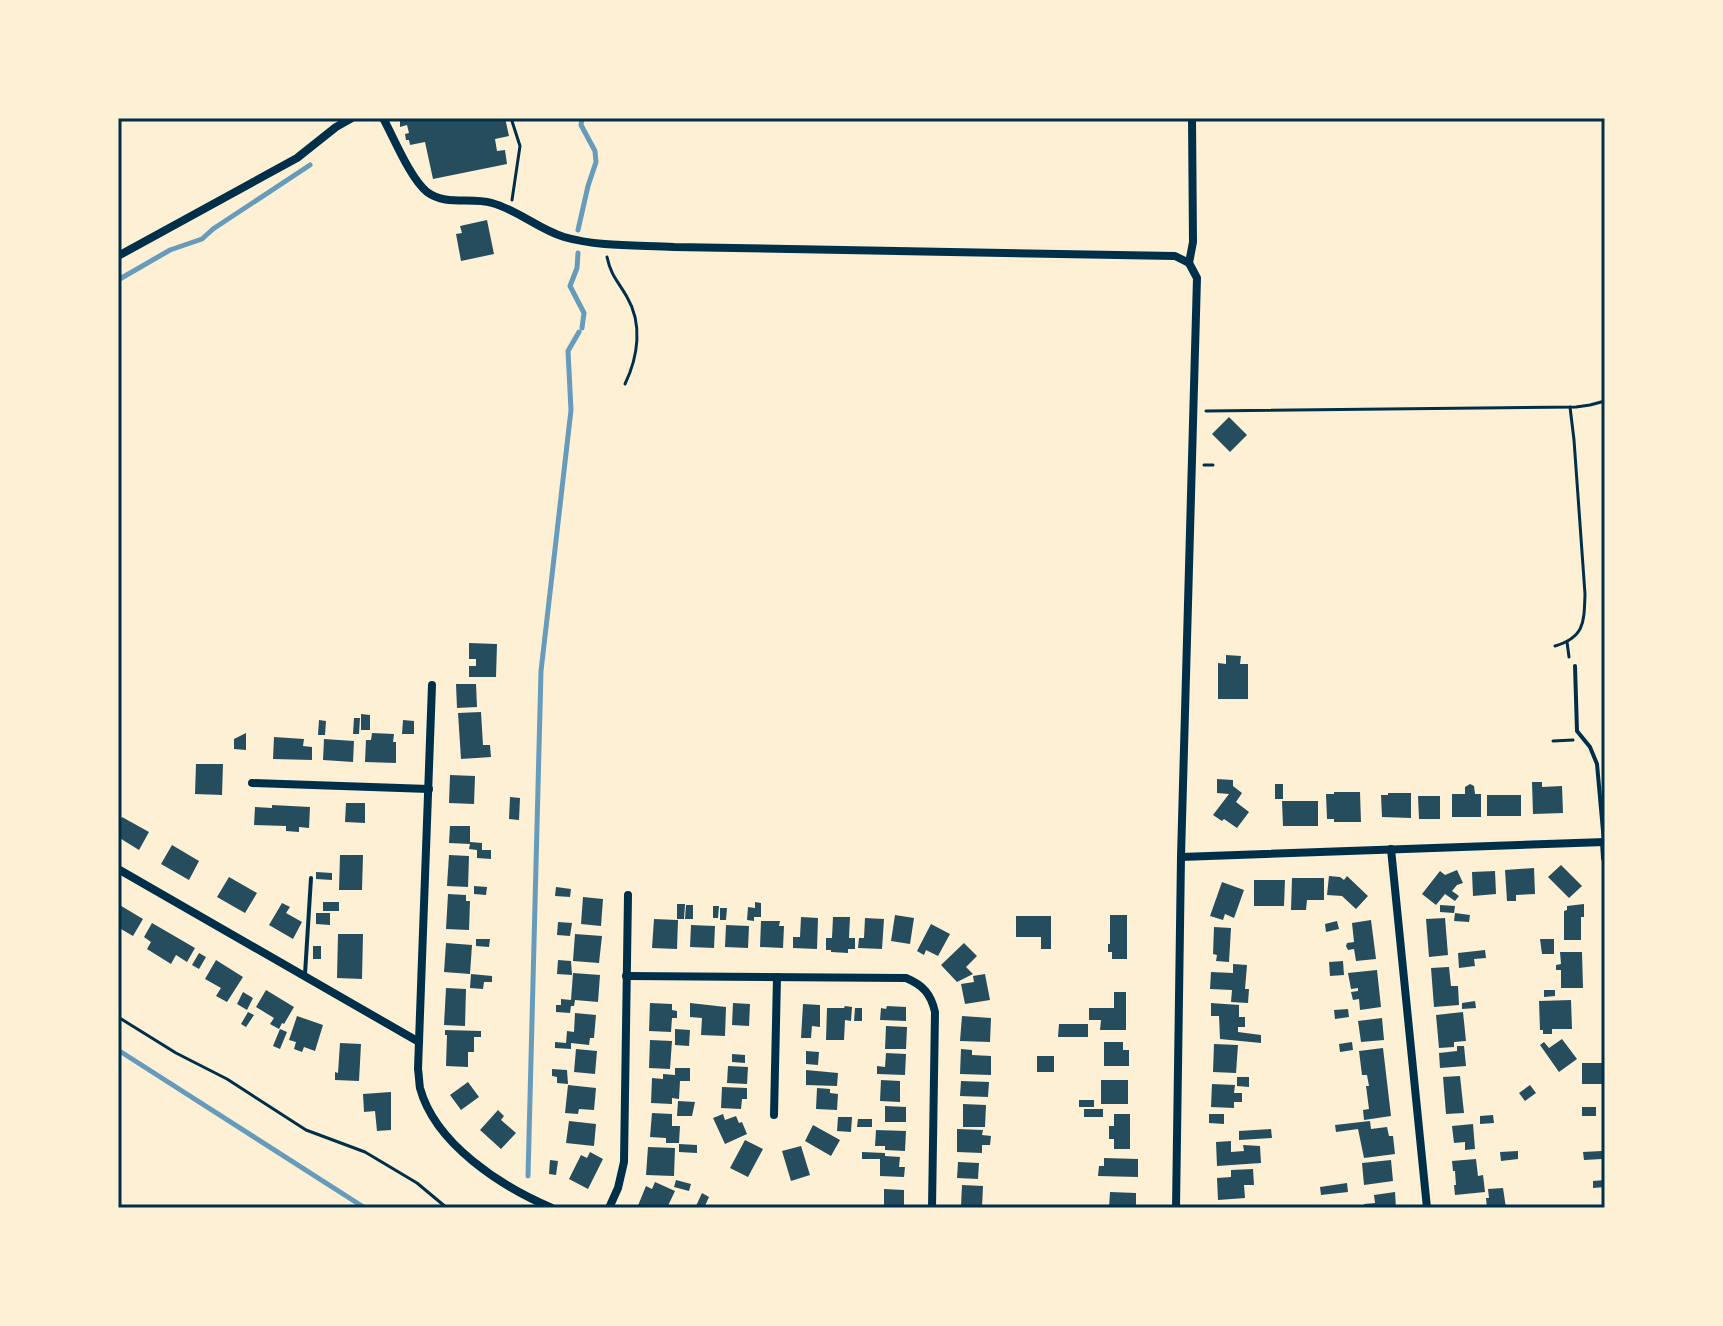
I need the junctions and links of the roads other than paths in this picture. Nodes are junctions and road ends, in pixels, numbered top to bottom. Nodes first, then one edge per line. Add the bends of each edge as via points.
1 (352, 118) edge
2 (383, 118) edge
3 (1192, 118) edge
4 (118, 256) edge
5 (1189, 263) junction
6 (1575, 666) road end
7 (432, 685) dead end
8 (252, 783) dead end
9 (429, 789) junction
10 (1605, 842) edge
11 (1391, 849) junction
12 (1181, 857) junction
13 (1605, 858) edge
14 (118, 869) edge
15 (311, 878) dead end
16 (628, 895) dead end
17 (305, 976) junction
18 (626, 976) junction
19 (777, 977) junction
20 (419, 1042) junction
21 (774, 1115) dead end
22 (552, 1208) edge
23 (609, 1208) edge
24 (932, 1208) edge
25 (1176, 1208) edge
26 (1427, 1208) edge

1 - 4 street via 297,158
2 - 5 street via 417,182 434,196 490,202 563,237 592,243 1175,256
3 - 5 street
5 - 12 street via 1197,278
6 - 10 lane via 1577,731 1597,764
7 - 9 street
8 - 9 street
9 - 20 street
10 - 11 street
10 - 13 street
11 - 12 street
11 - 26 street
12 - 25 street
14 - 17 street
15 - 17 lane
16 - 18 street
17 - 20 street
18 - 19 street
18 - 23 street via 624,1162
19 - 21 street
19 - 24 street via 906,978 926,990 935,1012
20 - 22 street via 420,1088 441,1128 490,1175

